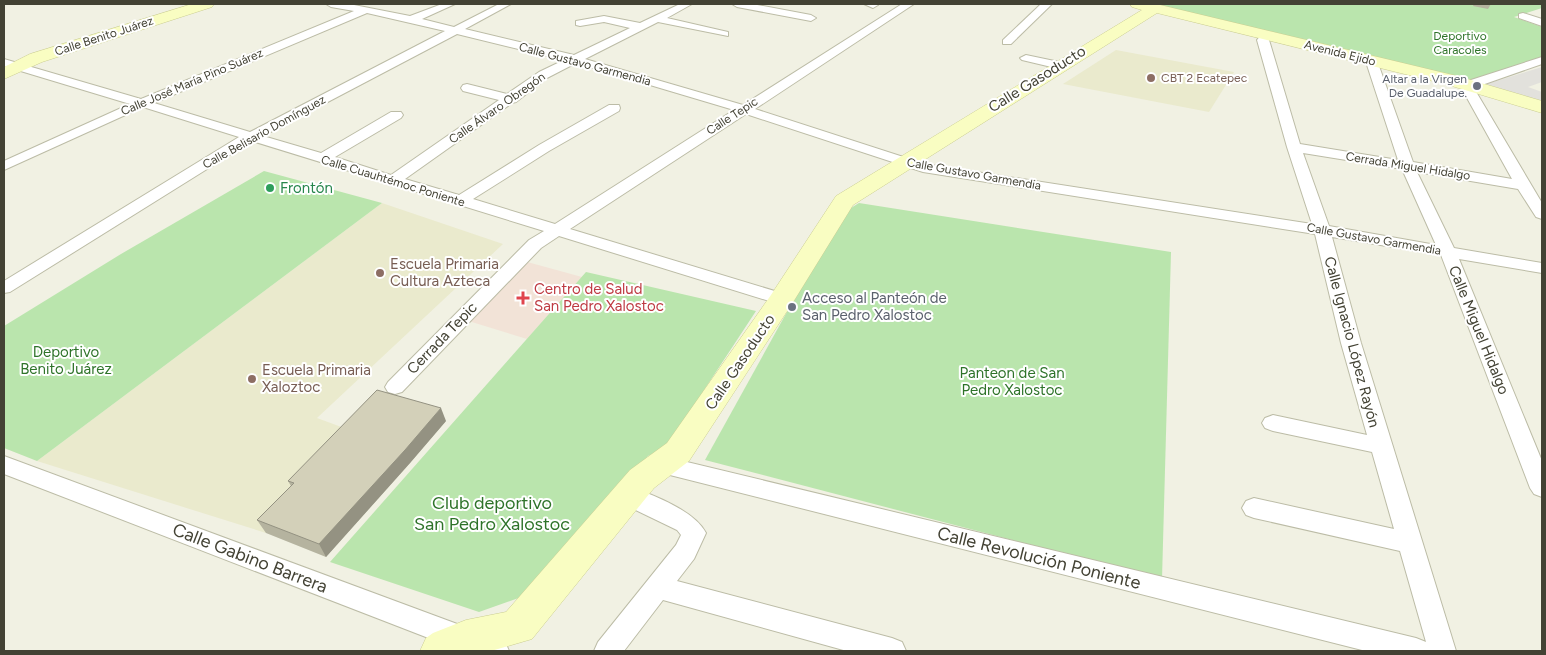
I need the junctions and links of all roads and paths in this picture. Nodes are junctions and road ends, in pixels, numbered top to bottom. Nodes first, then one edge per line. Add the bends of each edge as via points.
1 (207, 4) edge
2 (331, 4) edge
3 (384, 4) edge
4 (450, 4) edge
5 (506, 4) edge
6 (687, 4) edge
7 (737, 4) edge
8 (910, 4) edge
9 (1047, 4) edge
10 (1146, 6) edge
11 (366, 10) junction
12 (1542, 10) edge
13 (1523, 16) joint
14 (811, 18) dead end
15 (657, 19) junction
16 (410, 20) junction
17 (580, 23) dead end
18 (1542, 23) edge
19 (642, 27) junction
20 (454, 31) junction
21 (724, 34) dead end
22 (1267, 35) junction
23 (1007, 42) dead end
24 (1026, 58) dead end
25 (574, 60) junction
26 (1542, 60) edge
27 (1376, 62) junction
28 (1060, 65) junction
29 (8, 66) edge
30 (1469, 85) junction
31 (466, 88) dead end
32 (512, 99) junction
33 (142, 103) junction
34 (1542, 107) edge
35 (614, 108) dead end
36 (743, 109) junction
37 (396, 115) dead end
38 (250, 137) junction
39 (1294, 147) junction
40 (322, 159) junction
41 (903, 162) junction
42 (1407, 165) junction
43 (4, 166) edge
44 (393, 180) junction
45 (1523, 185) junction
46 (460, 201) junction
47 (1542, 214) edge
48 (556, 229) junction
49 (1322, 230) junction
50 (1448, 253) junction
51 (1542, 268) edge
52 (4, 288) edge
53 (782, 299) junction
54 (395, 387) dead end
55 (1274, 422) dead end
56 (1381, 446) junction
57 (662, 465) junction
58 (5, 467) edge
59 (1542, 488) edge
60 (629, 496) junction
61 (1254, 508) dead end
62 (1410, 543) junction
63 (658, 587) junction
64 (518, 626) junction
65 (465, 639) junction
66 (440, 651) edge
67 (495, 651) edge
68 (608, 651) edge
69 (892, 651) edge
70 (1416, 651) edge
71 (1442, 651) edge

1 - 29 main road, Calle Benito Juárez
2 - 11 street, Calle Gustavo Garmendia
3 - 11 street, Calle José María Pino Suárez
4 - 16 street
5 - 20 street, Calle Belisario Domínguez
6 - 15 street, Calle Álvaro Obregón
7 - 14 street
8 - 36 street, Calle Tepic
9 - 23 street
10 - 22 main road, Avenida Ejido
10 - 28 main road, Calle Gasoducto
11 - 16 street, Calle Gustavo Garmendia
11 - 33 street, Calle José María Pino Suárez
12 - 13 street
13 - 18 street
15 - 19 street, Calle Álvaro Obregón
15 - 21 street
16 - 20 street, Calle Gustavo Garmendia
17 - 19 street via 604,19
19 - 25 street, Calle Álvaro Obregón
20 - 25 street, Calle Gustavo Garmendia
20 - 38 street, Calle Belisario Domínguez
22 - 27 main road, Avenida Ejido
22 - 39 street, Calle Ignacio López Rayón via 1263,40
24 - 28 street
25 - 32 street, Calle Álvaro Obregón via 543,75
25 - 36 street, Calle Gustavo Garmendia
26 - 30 street
27 - 30 main road, Avenida Ejido
27 - 42 street, Calle Miguel Hidalgo via 1373,65
28 - 41 main road, Calle Gasoducto
29 - 33 street, Calle Cuauhtémoc Poniente
30 - 34 main road, Avenida Ejido
30 - 45 street via 1468,92
31 - 32 street
32 - 44 street, Calle Álvaro Obregón
33 - 38 street, Calle Cuauhtémoc Poniente
33 - 43 street, Calle José María Pino Suárez
35 - 46 street
36 - 41 street, Calle Gustavo Garmendia
36 - 48 street, Calle Tepic
37 - 40 street
38 - 40 street, Calle Cuauhtémoc Poniente
38 - 52 street, Calle Belisario Domínguez
39 - 42 street, Cerrada Miguel Hidalgo
39 - 49 street, Calle Ignacio López Rayón
40 - 44 street, Calle Cuauhtémoc Poniente
41 - 49 street, Calle Gustavo Garmendia via 923,168
41 - 53 main road, Calle Gasoducto via 844,202
42 - 45 street, Cerrada Miguel Hidalgo
42 - 50 street, Calle Miguel Hidalgo
44 - 46 street, Calle Cuauhtémoc Poniente
45 - 47 street
46 - 48 street, Calle Cuauhtémoc Poniente
48 - 53 street, Calle Cuauhtémoc Poniente
48 - 54 street, Cerrada Tepic via 525,252
49 - 50 street, Calle Gustavo Garmendia
49 - 56 street, Calle Ignacio López Rayón
50 - 51 street, Calle Gustavo Garmendia
50 - 59 street, Calle Miguel Hidalgo
53 - 57 main road, Calle Gasoducto via 678,452
55 - 56 street
56 - 62 street, Calle Ignacio López Rayón
57 - 60 main road, Calle Gasoducto via 642,479
57 - 70 street, Calle Revolución Poniente
58 - 65 street, Calle Gabino Barrera
60 - 63 street via 685,523 694,534 685,552
60 - 64 main road, Calle Gasoducto
61 - 62 street
62 - 71 street, Calle Ignacio López Rayón
63 - 68 street
63 - 69 street
64 - 65 main road, Calle Gasoducto via 493,635
64 - 67 street, Calle Gasoducto
65 - 66 main road, Calle Gasoducto
65 - 67 street, Calle Gabino Barrera

